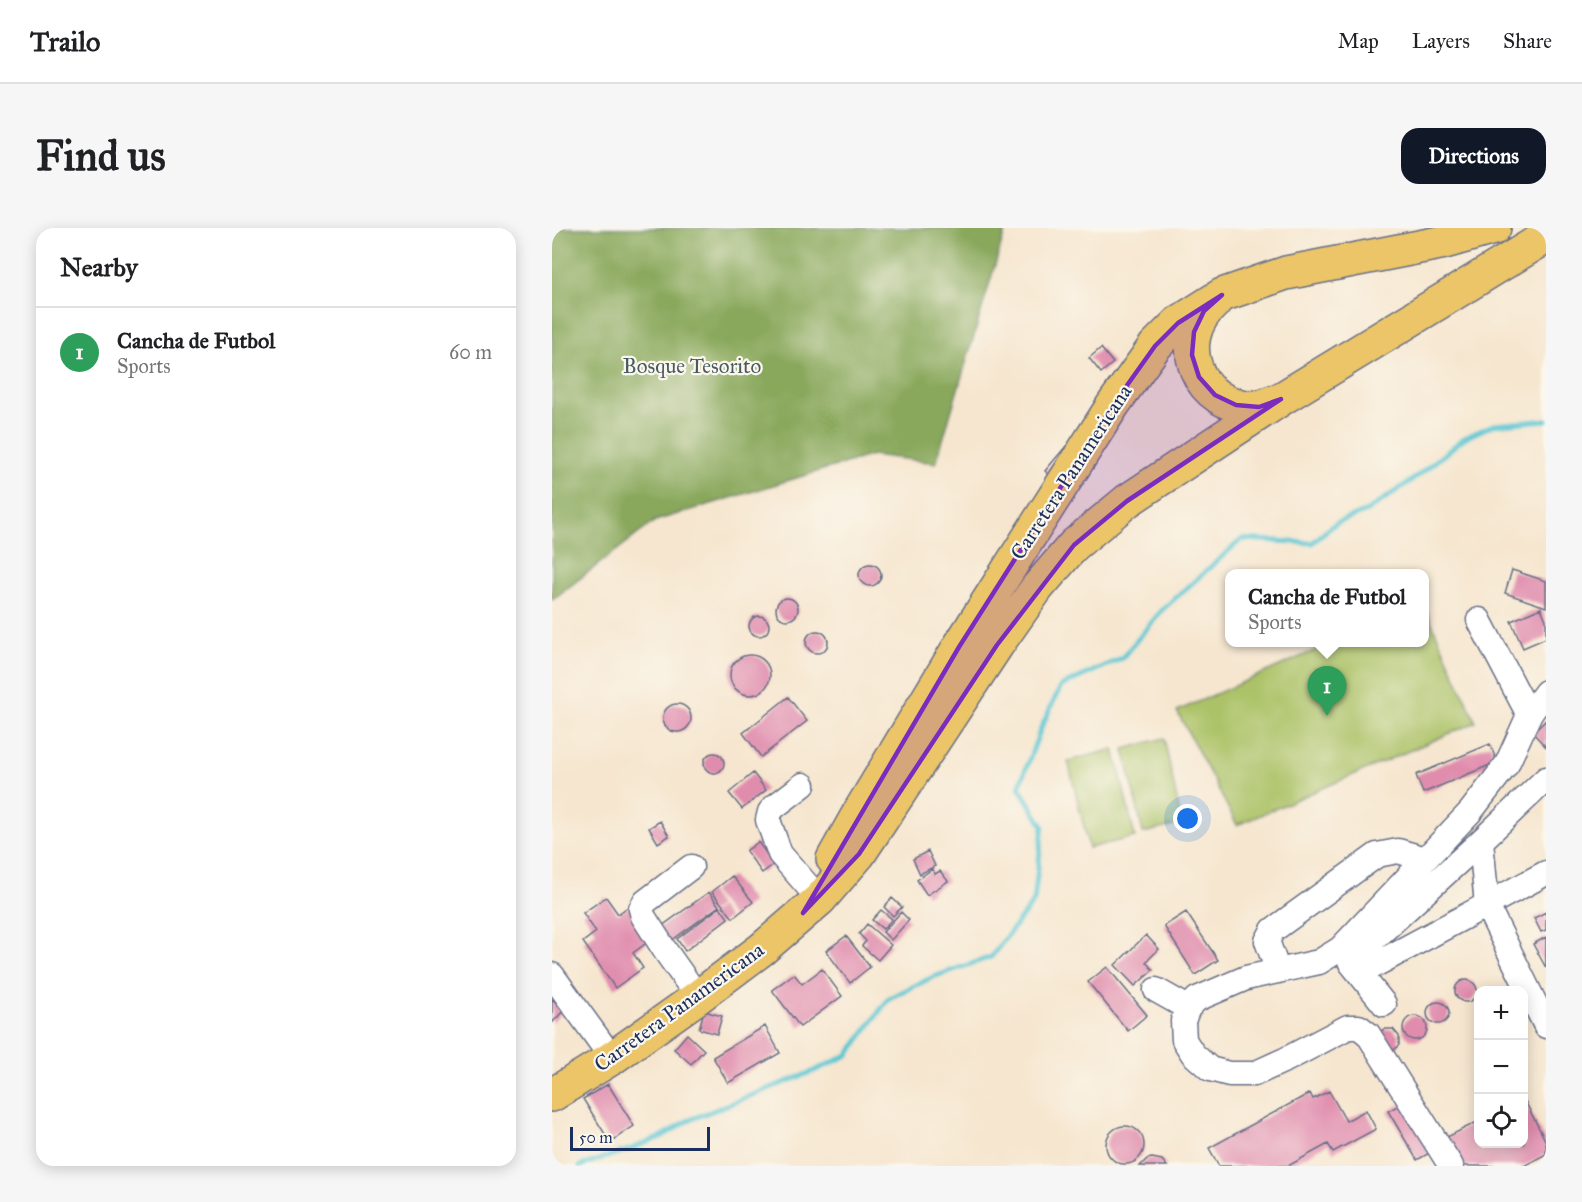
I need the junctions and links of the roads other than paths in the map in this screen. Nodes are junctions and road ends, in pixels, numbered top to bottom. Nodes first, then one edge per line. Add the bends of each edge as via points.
1 (1494, 228) edge
2 (1546, 237) edge
3 (1222, 296) junction
4 (1281, 399) junction
5 (1479, 620) dead end
6 (1546, 692) edge
7 (1529, 715) junction
8 (1546, 779) edge
9 (802, 785) dead end
10 (1481, 841) junction
11 (1425, 859) junction
12 (691, 867) dead end
13 (1546, 873) edge
14 (808, 903) junction
15 (1487, 906) junction
16 (1350, 961) junction
17 (1278, 971) junction
18 (552, 975) edge
19 (1156, 990) dead end
20 (698, 997) junction
21 (1384, 1004) dead end
22 (1188, 1008) junction
23 (1546, 1026) edge
24 (612, 1058) junction
25 (552, 1095) edge
26 (1451, 1166) edge

1 - 3 highway, Carretera Panamericana via 1445,242 1286,273
2 - 4 highway, Carretera Panamericana
3 - 4 highway via 1204,311 1194,332 1192,355 1199,377 1215,395 1236,405 1259,407
3 - 14 highway, Carretera Panamericana via 1178,323 1155,346 1113,405 947,668
4 - 14 highway, Carretera Panamericana via 1127,501 1074,545 997,645 859,855 820,899
5 - 7 lane
6 - 7 lane
7 - 11 lane via 1507,764 1471,811
8 - 10 lane
9 - 14 lane via 774,807 768,820 780,854
10 - 15 lane
10 - 16 lane
11 - 16 lane
11 - 17 lane via 1398,851 1377,855 1273,930 1267,941
12 - 20 lane via 640,909
13 - 15 lane
14 - 20 highway, Carretera Panamericana via 762,949
15 - 16 lane
15 - 23 lane
16 - 17 lane via 1319,962
16 - 21 lane
17 - 22 lane via 1224,987 1197,999
18 - 24 lane
19 - 22 lane
20 - 24 highway, Carretera Panamericana
22 - 26 lane via 1183,1021 1184,1040 1210,1070 1229,1074 1254,1074 1348,1027 1359,1027 1368,1034
24 - 25 highway, Carretera Panamericana

